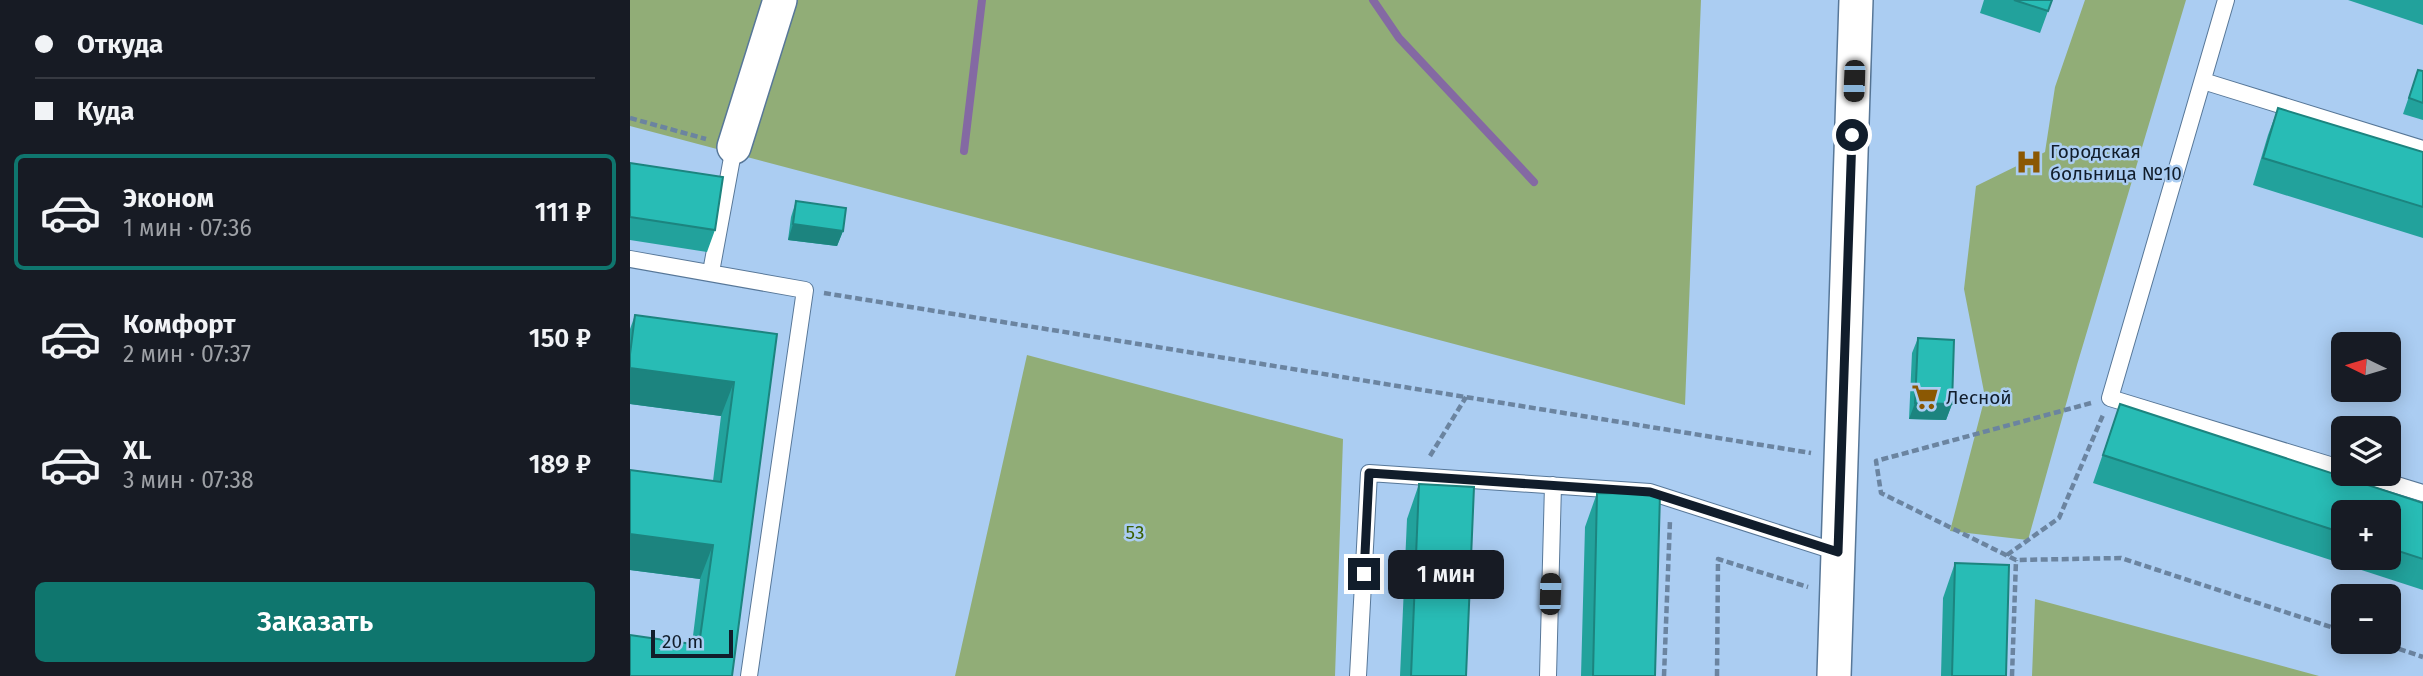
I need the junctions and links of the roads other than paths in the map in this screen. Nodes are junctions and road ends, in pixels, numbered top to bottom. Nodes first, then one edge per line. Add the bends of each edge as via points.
1 (780, 0) edge
2 (1856, 0) edge
3 (2226, 0) edge
4 (2203, 81) junction
5 (734, 147) joint
6 (2423, 149) edge
7 (630, 259) edge
8 (710, 272) junction
9 (2331, 465) edge
10 (1553, 485) junction
11 (2400, 486) edge
12 (2423, 493) edge
13 (1838, 552) junction
14 (749, 676) edge
15 (1358, 676) edge
16 (1548, 676) edge
17 (1834, 676) edge

1 - 5 street
2 - 13 street
3 - 4 lane
4 - 6 lane
4 - 9 lane via 2110,398
5 - 8 lane
7 - 8 lane
8 - 14 lane via 805,290
10 - 13 lane via 1650,492
10 - 15 lane via 1369,473
10 - 16 lane
11 - 12 lane
13 - 17 street

